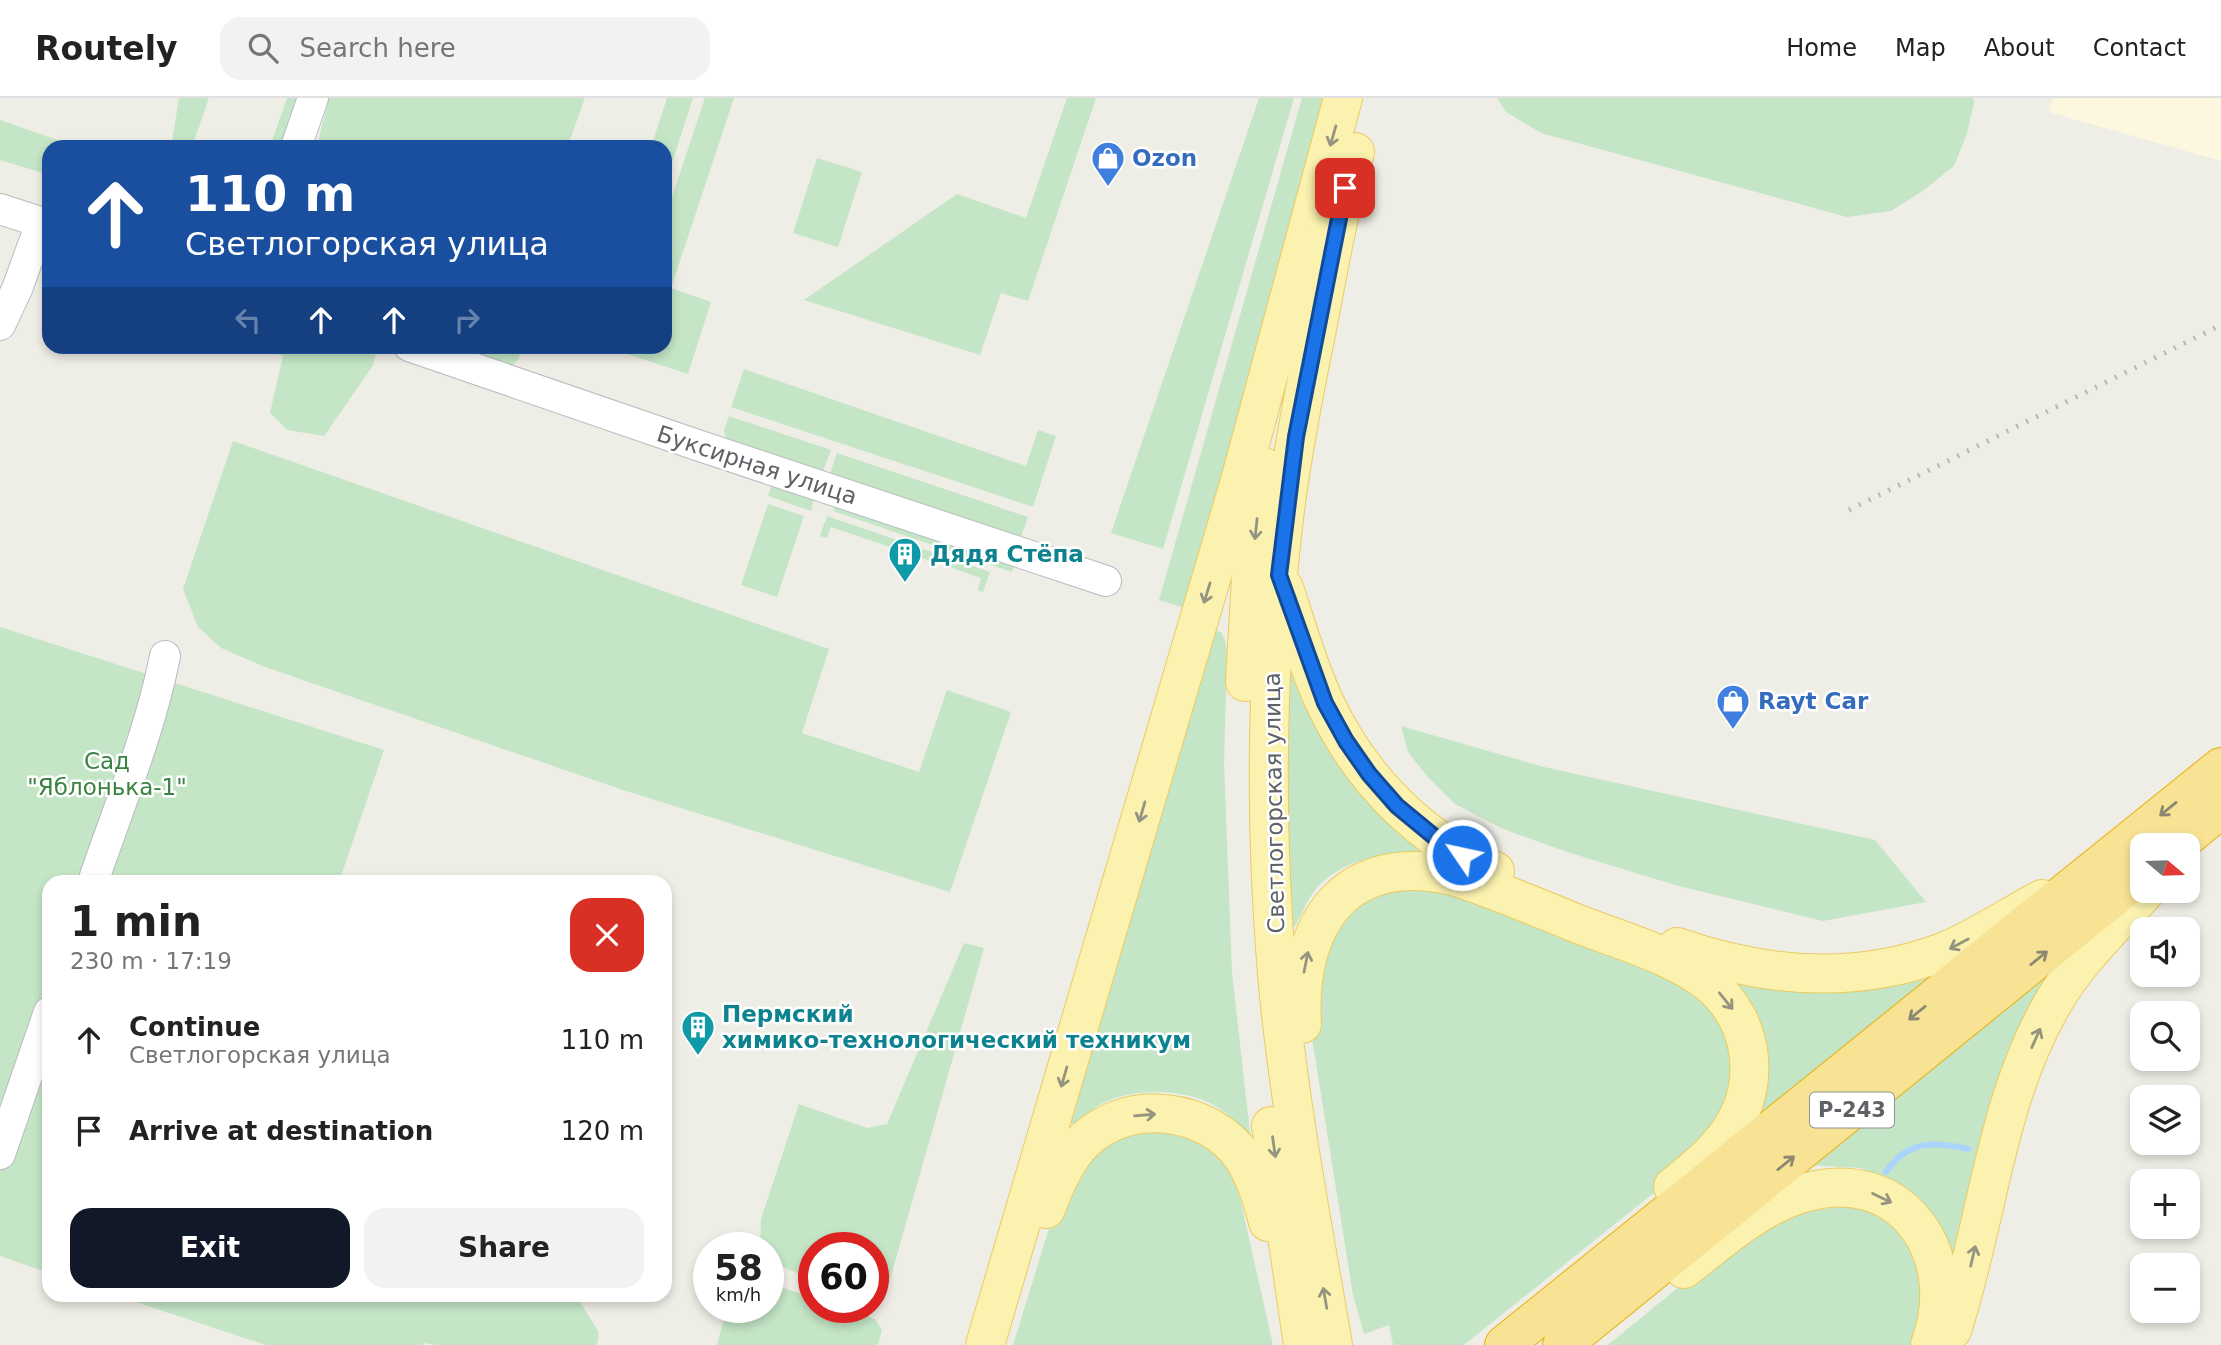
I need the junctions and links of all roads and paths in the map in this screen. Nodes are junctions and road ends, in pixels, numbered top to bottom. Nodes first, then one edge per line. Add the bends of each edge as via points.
1 (313, 98) edge
2 (1343, 98) edge
3 (1369, 98) edge
4 (298, 140) edge
5 (1322, 173) junction
6 (0, 209) edge
7 (42, 223) edge
8 (42, 231) edge
9 (0, 325) edge
10 (432, 354) edge
11 (1279, 575) junction
12 (1106, 580) dead end
13 (165, 656) dead end
14 (2221, 766) edge
15 (2217, 812) edge
16 (2192, 833) edge
17 (2198, 833) edge
18 (95, 875) edge
19 (2084, 877) junction
20 (2130, 884) edge
21 (2135, 903) edge
22 (42, 1032) edge
23 (0, 1154) edge
24 (1317, 1250) junction
25 (985, 1345) edge
26 (1005, 1345) edge
27 (1301, 1345) edge
28 (1333, 1345) edge
29 (1490, 1345) edge
30 (1504, 1345) edge
31 (1562, 1345) edge
32 (1568, 1345) edge
33 (1930, 1345) edge
34 (1947, 1345) edge

1 - 4 street
2 -> 5 main road
3 - 11 main road, Светлогорская улица via 1345,188 1309,369
5 -> 25 main road via 1240,481
5 -> 27 main road, Светлогорская улица via 1265,454 1251,577 1243,765 1247,876 1265,1076
6 - 7 street
8 - 9 street
10 - 12 street, Буксирная улица
19 -> 11 main road via 1946,951 1872,969 1836,973 1769,970 1676,947 1487,868 1437,839 1397,806 1369,774 1325,703
11 - 24 main road, Светлогорская улица via 1269,762 1272,886 1288,1063
13 - 18 street
14 -> 19 highway, Р-243
15 - 16 highway
15 - 17 main road
19 -> 30 highway, Р-243
31 -> 20 highway, Р-243
34 -> 21 main road via 2009,1108 2033,1044 2069,978
22 - 23 street
28 -> 24 main road, Светлогорская улица
24 -> 29 main road via 1302,987 1311,941 1319,923 1342,896 1388,874 1438,872 1690,971 1723,996 1745,1034 1751,1066 1739,1115 1706,1159 1536,1296
26 -> 27 main road via 1044,1214 1065,1166 1099,1129 1146,1113 1195,1120 1217,1131 1238,1150 1264,1206
32 -> 33 main road via 1653,1292 1754,1215 1799,1194 1847,1188 1880,1195 1895,1205 1929,1244 1936,1259 1941,1298

